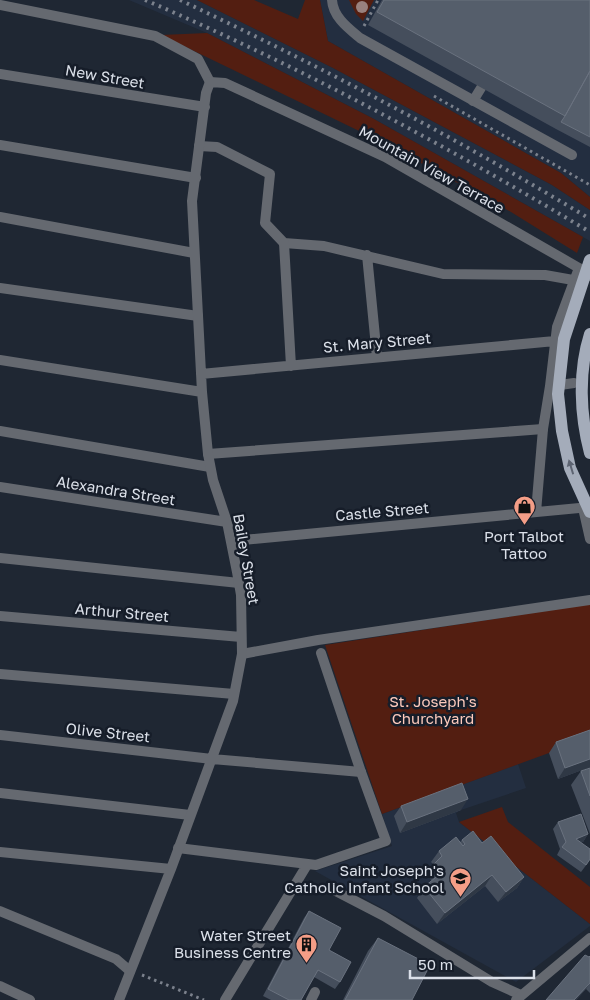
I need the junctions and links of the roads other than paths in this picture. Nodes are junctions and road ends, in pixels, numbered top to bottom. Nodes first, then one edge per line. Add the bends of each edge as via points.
1 (332, 0) edge
2 (0, 5) edge
3 (0, 74) edge
4 (210, 82) junction
5 (481, 88) dead end
6 (473, 101) junction
7 (205, 107) junction
8 (0, 145) edge
9 (199, 146) junction
10 (572, 155) dead end
11 (196, 178) junction
12 (0, 218) edge
13 (284, 243) junction
14 (194, 253) junction
15 (367, 255) junction
16 (590, 260) edge
17 (579, 268) junction
18 (590, 276) edge
19 (573, 280) junction
20 (0, 288) edge
21 (198, 316) junction
22 (590, 334) edge
23 (556, 341) junction
24 (377, 357) junction
25 (0, 360) edge
26 (291, 366) junction
27 (201, 374) junction
28 (574, 383) dead end
29 (550, 386) junction
30 (202, 392) junction
31 (543, 429) junction
32 (0, 432) edge
33 (590, 453) edge
34 (208, 454) junction
35 (210, 467) junction
36 (0, 486) edge
37 (588, 509) edge
38 (536, 512) junction
39 (227, 522) junction
40 (590, 539) edge
41 (232, 544) junction
42 (0, 558) edge
43 (239, 583) junction
44 (590, 600) edge
45 (0, 616) edge
46 (242, 637) junction
47 (321, 653) dead end
48 (242, 654) junction
49 (0, 674) edge
50 (234, 694) junction
51 (0, 735) edge
52 (212, 759) junction
53 (361, 772) junction
54 (0, 793) edge
55 (190, 815) junction
56 (178, 848) junction
57 (0, 852) edge
58 (308, 864) junction
59 (171, 869) junction
60 (330, 888) dead end
61 (0, 911) edge
62 (590, 938) edge
63 (130, 970) junction
64 (0, 986) edge
65 (518, 998) edge
66 (30, 1000) edge
67 (119, 1000) edge
68 (225, 1000) edge

1 - 6 street via 340,20 360,38
2 - 4 street via 156,36 198,59
3 - 7 street, New Street
4 - 7 street, Bailey Street
4 - 17 street, Mountain View Terrace via 225,83 385,157
5 - 6 street
6 - 10 street
7 - 9 street, Bailey Street
8 - 11 street
9 - 11 street, Bailey Street
9 - 13 street via 217,147 270,174 265,223
11 - 14 street, Bailey Street via 192,201
12 - 14 street
13 - 15 street via 324,246
13 - 26 street
14 - 21 street, Bailey Street
15 - 19 street via 443,274 545,275
15 - 24 street
37 -> 16 main road via 570,468 558,394 564,339
17 - 18 street, Mountain View Terrace
17 - 19 street
19 - 23 street via 557,327
20 - 21 street
21 - 27 street, Bailey Street
22 - 33 main road via 582,370 585,434
23 - 24 street, St. Mary Street
23 - 29 street
24 - 26 street, St. Mary Street
25 - 30 street
26 - 27 street, St. Mary Street
27 - 30 street, Bailey Street
28 - 29 street
29 - 31 street
30 - 34 street, Bailey Street
31 - 34 street
31 - 38 street
32 - 35 street
34 - 35 street, Bailey Street
35 - 39 street, Bailey Street
36 - 39 street, Alexandra Street
37 - 38 street, Castle Street
37 - 40 street
38 - 41 street, Castle Street via 244,540
39 - 41 street, Bailey Street
41 - 43 street, Bailey Street
42 - 43 street
43 - 46 street, Bailey Street
44 - 48 street
45 - 46 street, Arthur Street
46 - 48 street, Bailey Street
47 - 53 street
48 - 50 street, Bailey Street
49 - 50 street
50 - 52 street, Bailey Street
51 - 52 street, Olive Street
52 - 53 street, Olive Street
52 - 55 street, Bailey Street
53 - 58 street via 386,841 316,865
54 - 55 street
55 - 56 street, Bailey Street
56 - 58 street
56 - 59 street, Bailey Street
57 - 59 street
58 - 68 street
59 - 63 street, Bailey Street
60 - 65 street via 384,916
61 - 63 street via 116,959
62 - 65 street
63 - 67 street, Bailey Street
64 - 66 street

